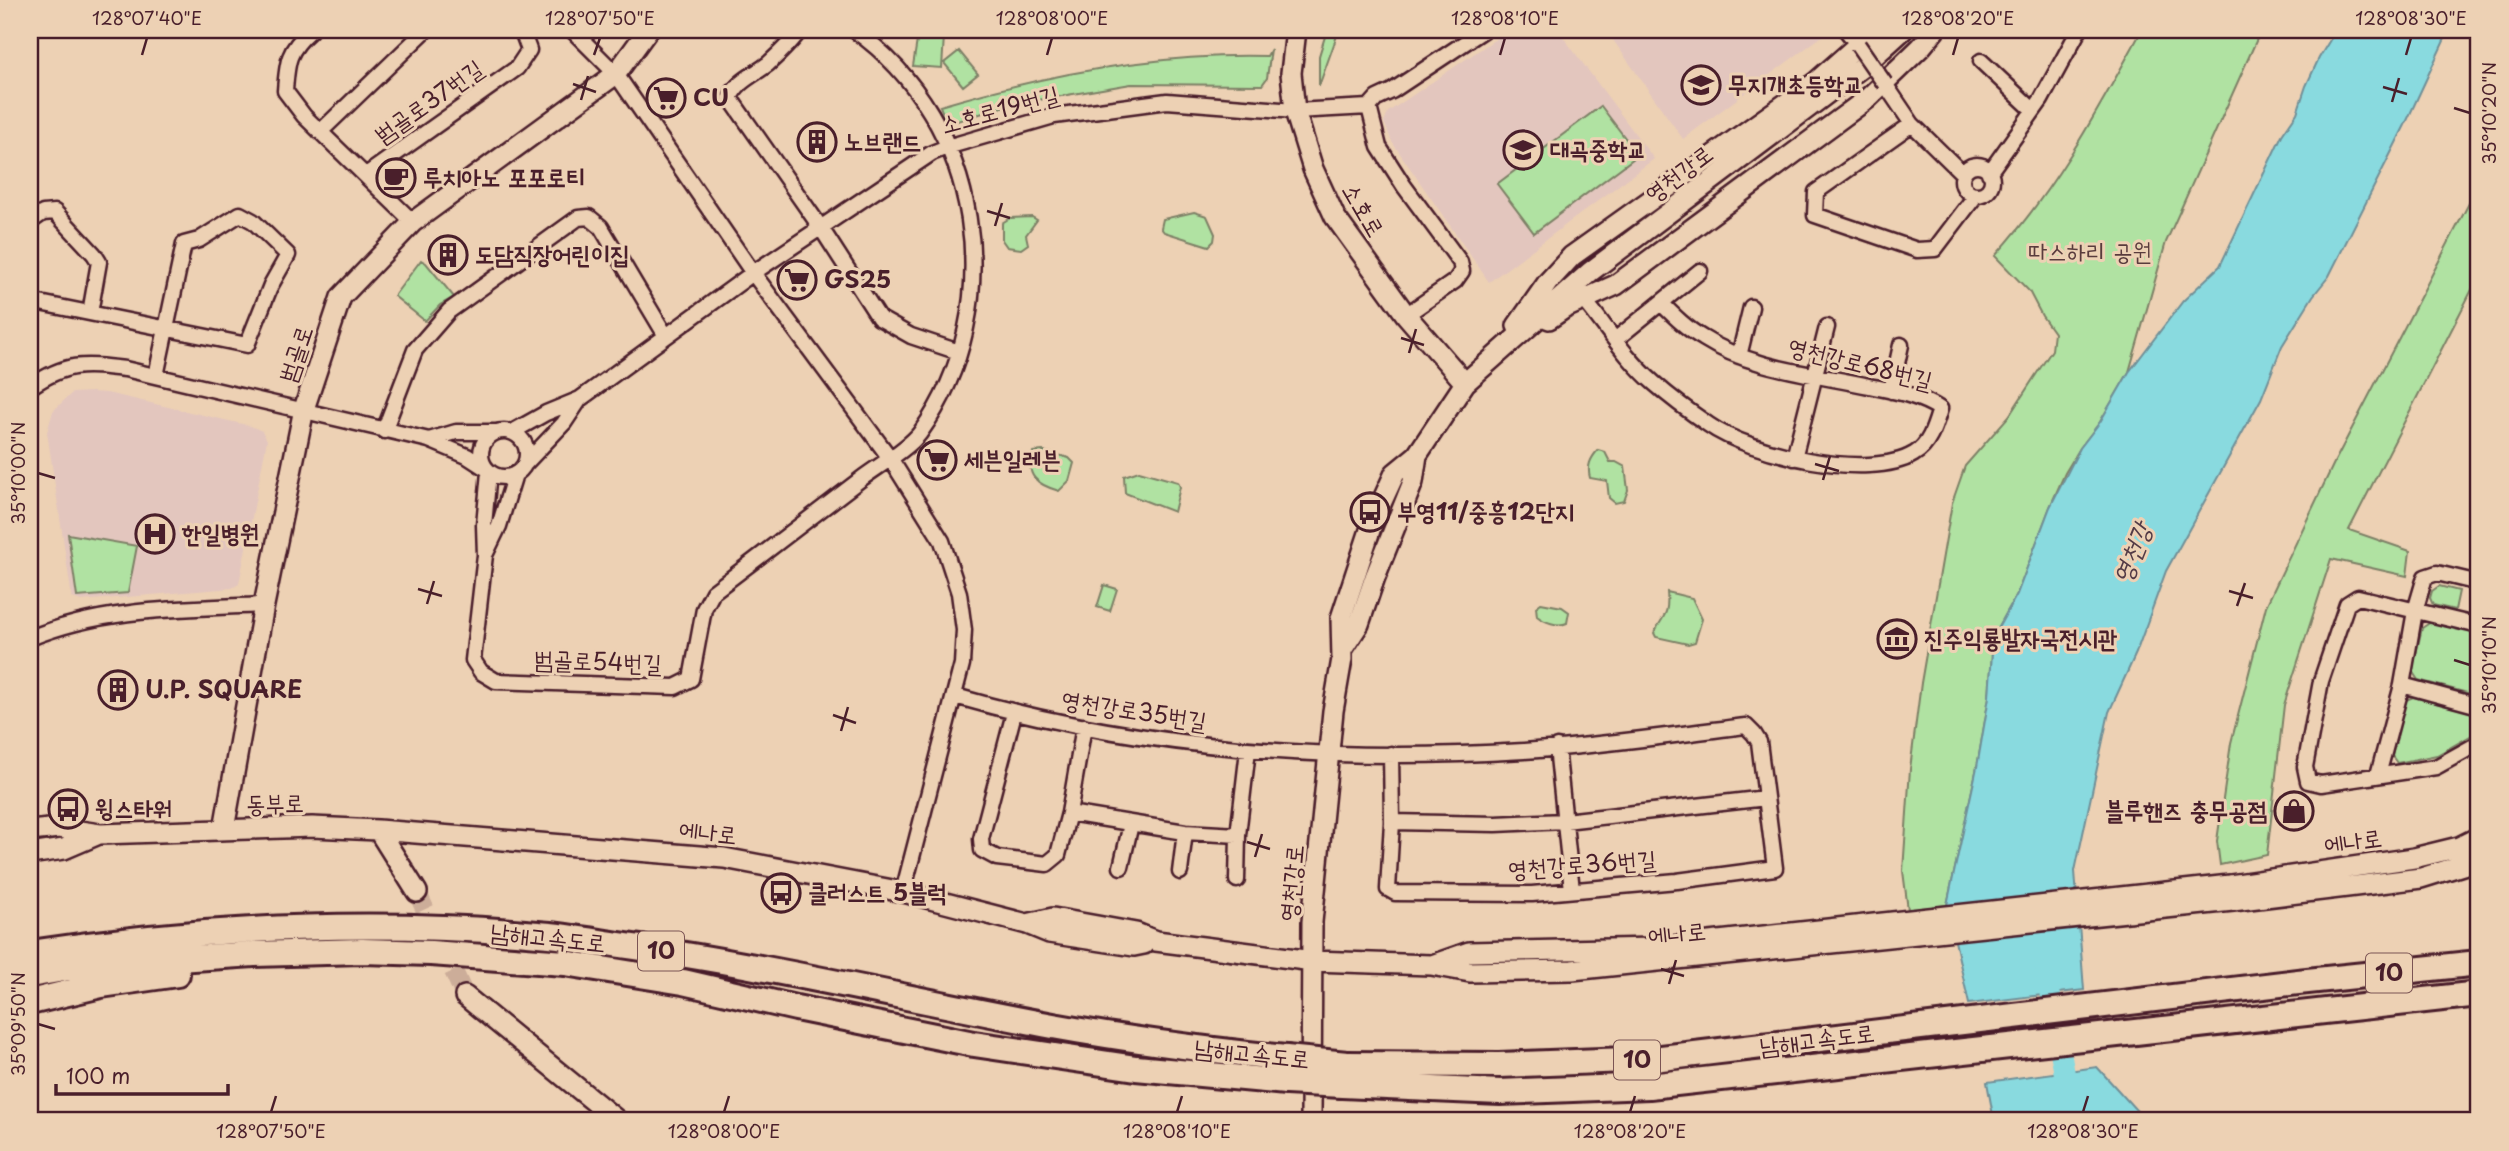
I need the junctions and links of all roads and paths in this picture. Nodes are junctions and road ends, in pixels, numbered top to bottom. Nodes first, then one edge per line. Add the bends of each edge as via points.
1 (311, 30) edge
2 (426, 30) edge
3 (519, 30) edge
4 (572, 30) edge
5 (648, 30) edge
6 (800, 30) edge
7 (855, 30) edge
8 (1296, 30) edge
9 (1484, 30) edge
10 (1887, 30) edge
11 (1903, 30) edge
12 (1934, 30) edge
13 (2073, 32) edge
14 (1852, 37) edge
15 (1981, 61) dead end
16 (616, 74) junction
17 (1885, 83) junction
18 (1369, 107) junction
19 (2032, 110) junction
20 (1295, 111) junction
21 (1912, 124) junction
22 (320, 132) junction
23 (947, 147) junction
24 (1989, 173) junction
25 (1963, 174) junction
26 (366, 175) junction
27 (1976, 195) junction
28 (30, 222) edge
29 (413, 222) junction
30 (821, 228) junction
31 (1700, 271) dead end
32 (753, 273) junction
33 (30, 301) edge
34 (1585, 301) junction
35 (1661, 303) junction
36 (1751, 307) dead end
37 (90, 313) junction
38 (1406, 316) junction
39 (1827, 327) dead end
40 (166, 329) junction
41 (666, 336) junction
42 (1615, 340) junction
43 (1901, 345) dead end
44 (960, 352) junction
45 (1739, 356) junction
46 (1489, 363) junction
47 (1815, 374) junction
48 (156, 376) junction
49 (1465, 383) junction
50 (30, 386) edge
51 (1891, 391) junction
52 (580, 399) junction
53 (304, 409) junction
54 (384, 431) junction
55 (496, 432) junction
56 (512, 432) junction
57 (429, 440) junction
58 (890, 458) junction
59 (1794, 458) junction
60 (486, 469) junction
61 (520, 469) junction
62 (485, 555) junction
63 (2479, 583) edge
64 (264, 605) junction
65 (2415, 611) junction
66 (2479, 626) edge
67 (30, 638) edge
68 (2402, 685) junction
69 (955, 696) junction
70 (2479, 706) edge
71 (1014, 713) junction
72 (1084, 726) junction
73 (2479, 743) edge
74 (1557, 747) junction
75 (1248, 750) junction
76 (1329, 754) junction
77 (1391, 754) junction
78 (2378, 775) junction
79 (1766, 798) junction
80 (1069, 813) junction
81 (1565, 821) junction
82 (1392, 822) junction
83 (1131, 824) junction
84 (224, 829) junction
85 (379, 830) junction
86 (30, 831) edge
87 (1185, 832) junction
88 (100, 834) junction
89 (1238, 835) junction
90 (2479, 837) edge
91 (30, 854) edge
92 (2479, 858) edge
93 (1121, 867) dead end
94 (1180, 872) dead end
95 (1237, 880) dead end
96 (1573, 890) junction
97 (417, 892) tunnel mouth
98 (903, 892) junction
99 (2232, 893) junction
100 (362, 951) junction
101 (30, 953) edge
102 (1313, 961) junction
103 (2479, 963) edge
104 (30, 975) edge
105 (2479, 994) edge
106 (465, 996) tunnel mouth
107 (30, 1002) edge
108 (1286, 1070) junction
109 (1344, 1074) junction
110 (618, 1121) edge
111 (1311, 1121) edge

1 - 22 street, 범골로37번길 via 287,59 285,91
2 - 22 street, 범골로37번길
3 - 26 street, 범골로37번길 via 529,50 517,68
4 - 16 street
5 - 16 street, 범골로
6 - 30 street via 767,65 734,88 730,98
7 - 23 street, 범골로54번길 via 892,61 934,120
8 - 20 street, 소호로 via 1291,73
9 - 18 street
10 - 14 street, 영천강로
11 - 46 street, 영천강로 via 1861,68 1590,272
12 - 17 street, 영천강로
13 - 19 street
14 - 17 street, bridge
14 - 46 street, 영천강로 via 1816,82 1572,256
15 - 19 street
16 - 29 street, 범골로
16 - 32 street
17 - 21 street
17 - 34 street, 영천강로 via 1616,285
18 - 20 street, 소호로19번길
18 - 38 street via 1379,147 1462,271
19 - 24 street
20 - 23 street, 소호로19번길 via 1167,101 1054,116
20 - 38 street, 소호로 via 1313,169 1335,217
21 - 25 street
21 - 27 street via 1816,192 1815,215 1917,250 1935,249
22 - 26 street, 범골로37번길
23 - 30 street, 소호로19번길
23 - 44 street, 범골로54번길 via 969,210 973,258 970,309
24 - 25 street via 1973,166
24 - 27 street via 1990,186
25 - 27 street via 1964,188
26 - 29 street, 범골로37번길
28 - 37 street via 43,213 55,212 94,254 99,262
29 - 53 street, 범골로 via 341,297
30 - 32 street, 소호로19번길
30 - 44 street via 878,318 911,336
31 - 35 street
32 - 41 street
32 - 58 street
33 - 37 street
34 - 42 street, 영천강로68번길
34 - 46 street, 영천강로 via 1543,323
35 - 42 street
35 - 45 street, 영천강로68번길 via 1703,339
36 - 45 street
37 - 40 street
38 - 49 street, 소호로
39 - 47 street
40 - 40 street via 247,345 288,255 240,214 199,240 184,244
40 - 48 street
41 - 52 street
41 - 54 street via 601,227 589,217 578,218 449,311 415,350
42 - 59 street, 영천강로68번길 via 1652,382 1712,428
43 - 51 street
44 - 58 street, 범골로54번길 via 946,388 918,435
45 - 47 street, 영천강로68번길
46 - 49 street, 영천강로
47 - 51 street, 영천강로68번길
47 - 59 street
48 - 50 street via 86,364 56,370
48 - 53 street
49 - 76 street, 영천강로 via 1417,454 1413,482 1359,624 1342,650
51 - 59 street, 영천강로68번길 via 1940,409 1931,435 1916,454 1877,464
52 - 56 street
52 - 61 street
53 - 54 street
53 - 64 street, 범골로
54 - 57 street
55 - 56 street
55 - 57 street via 456,432
55 - 60 street via 480,453
56 - 61 street via 526,445
57 - 60 street
58 - 62 street, 범골로54번길 via 713,592 704,609 691,679 675,687 496,681 481,672 473,660
58 - 69 street via 942,541 959,593 964,630
60 - 61 street via 502,477
60 - 62 street
61 - 62 street
63 - 65 street via 2437,573 2425,577
64 - 67 street via 116,613
64 - 84 street, 범골로
65 - 66 street
65 - 68 street
65 - 78 street via 2358,597 2347,604 2321,681 2305,767 2308,780 2321,784
68 - 70 street
68 - 78 street
69 - 71 street, 영천강로35번길
69 - 98 street
71 - 72 street, 영천강로35번길
71 - 80 street via 982,850 997,858 1047,864 1058,855
72 - 75 street, 영천강로35번길
72 - 80 street
73 - 78 street via 2437,767
74 - 77 street, 영천강로36번길
74 - 79 street, 영천강로36번길 via 1746,726 1759,741
74 - 81 street
75 - 76 street, 영천강로35번길
75 - 89 street
76 - 77 street, 영천강로36번길
76 - 102 street, 영천강로 via 1312,922
77 - 82 street, 영천강로36번길
79 - 81 street, 영천강로36번길
79 - 96 street, 영천강로36번길 via 1775,868
80 - 83 street
81 - 82 street, 영천강로36번길
81 - 96 street
82 - 96 street, 영천강로36번길 via 1388,889 1395,893
83 - 87 street
83 - 93 street
84 - 85 street, 동부로
84 - 88 street, 동부로
85 - 97 street
85 - 98 street, 에나로 via 724,858
86 - 88 street, 동부로 via 59,828
87 - 89 street
87 - 94 street
88 - 91 street, 동부로 via 64,849
89 - 95 street
90 - 99 street, 에나로 via 2414,858
92 - 99 street, 에나로 via 2421,878
98 - 102 street, 에나로 via 1049,933 1134,946 1156,941
99 - 102 street, 에나로 via 1655,947 1469,952 1431,965
100 - 104 highway, 남해고속도로 / 10 via 86,965
100 - 107 highway via 317,965 179,974 101,985
100 - 108 highway, 남해고속도로 / 10 via 565,963 683,982 974,1044 1136,1068
101 - 108 highway, 남해고속도로 / 10 via 277,929 411,928 539,934 707,957 1054,1026 1192,1048
102 - 111 street, 영천강로
103 - 109 highway, 남해고속도로 / 10 via 1653,1059
105 - 109 highway, 남해고속도로 / 10 via 1649,1086 1500,1092
106 - 110 street
108 - 109 highway, 남해고속도로 / 10, bridge

